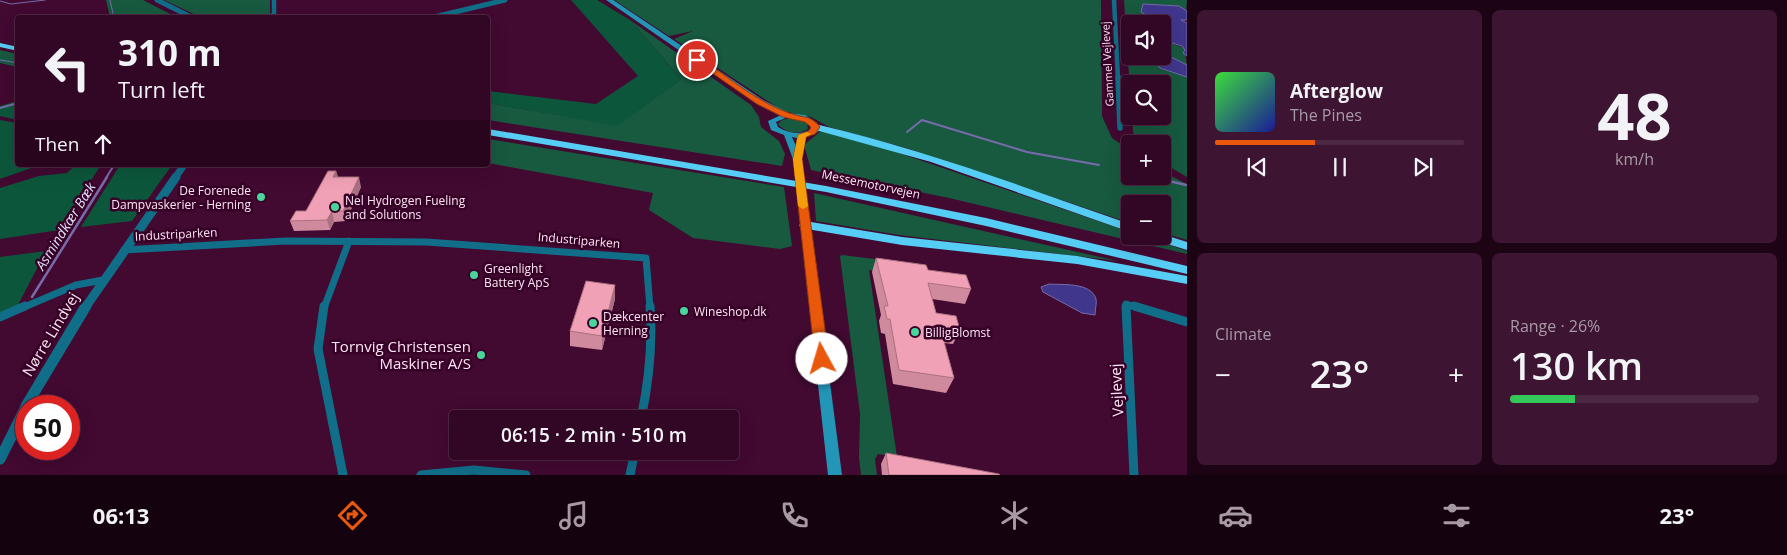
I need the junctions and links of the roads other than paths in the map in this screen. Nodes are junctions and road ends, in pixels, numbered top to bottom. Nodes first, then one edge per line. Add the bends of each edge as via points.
1 (157, 0) edge
2 (274, 0) edge
3 (505, 0) edge
4 (609, 0) edge
5 (1114, 0) edge
6 (186, 15) edge
7 (273, 15) edge
8 (442, 15) edge
9 (0, 40) edge
10 (15, 43) edge
11 (0, 45) edge
12 (15, 48) edge
13 (760, 102) junction
14 (786, 115) junction
15 (775, 118) junction
16 (490, 125) edge
17 (815, 127) junction
18 (1120, 128) dead end
19 (490, 132) edge
20 (787, 134) junction
21 (802, 135) junction
22 (797, 159) junction
23 (183, 167) edge
24 (805, 225) junction
25 (1121, 225) edge
26 (349, 241) junction
27 (1171, 241) edge
28 (1187, 246) edge
29 (123, 250) junction
30 (1187, 262) edge
31 (1187, 270) edge
32 (103, 280) junction
33 (1187, 280) edge
34 (0, 317) edge
35 (1187, 322) edge
36 (32, 395) edge
37 (643, 410) edge
38 (15, 428) edge
39 (0, 459) edge
40 (633, 460) edge
41 (343, 475) edge
42 (421, 475) edge
43 (526, 475) edge
44 (630, 475) edge
45 (835, 475) edge
46 (1134, 475) edge

1 - 6 street
2 - 7 street
3 - 8 street
4 - 13 main road
5 - 18 street, Gammel Vejlevej
9 - 10 highway
11 - 12 highway
13 - 14 main road
13 - 15 main road
14 - 15 main road
14 - 17 main road via 808,120
15 - 20 main road via 771,124
16 - 30 highway, Messemotorvejen via 824,181 984,214
17 - 21 main road via 812,132
17 - 25 highway via 905,150
19 - 31 highway, Messemotorvejen via 826,189 986,222
20 - 21 main road
20 - 22 main road
21 - 22 main road
22 - 24 main road
23 - 29 street, Nørre Lindvej
24 - 33 highway via 902,241 1077,260
24 - 45 main road
26 - 29 street, Industriparken via 285,241
26 - 37 street, Industriparken via 426,242 646,258 652,336 650,374
26 - 41 street via 324,302 318,348
27 - 28 highway
29 - 32 street, Nørre Lindvej
32 - 34 street, Nørre Lindvej via 76,285
32 - 36 street, Nørre Lindvej
35 - 46 street, Vejlevej via 1126,304
38 - 39 street, Nørre Lindvej
40 - 44 street
42 - 43 street via 494,469

